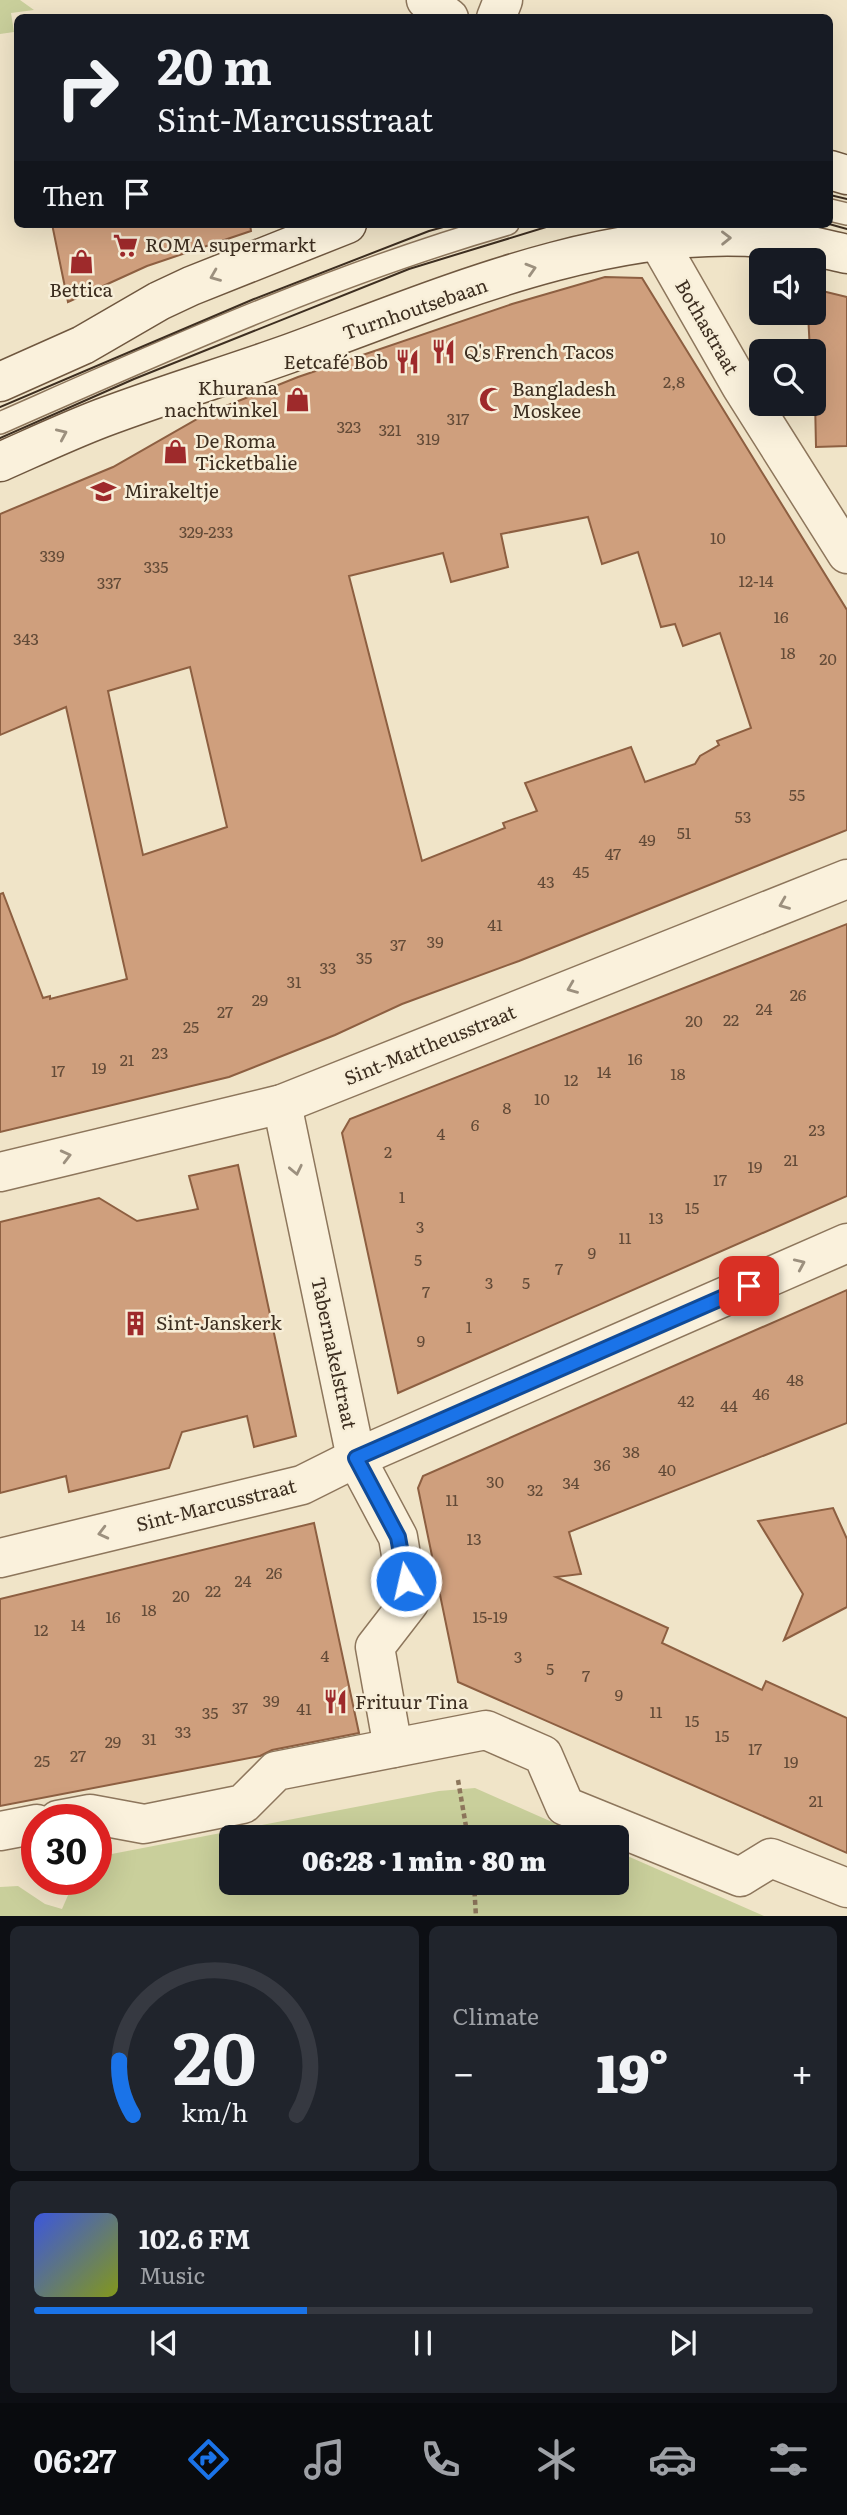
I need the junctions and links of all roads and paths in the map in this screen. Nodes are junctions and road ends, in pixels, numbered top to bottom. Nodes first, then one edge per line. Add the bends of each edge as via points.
1 (426, 0) edge
2 (444, 14) edge
3 (337, 228) edge
4 (494, 228) edge
5 (651, 232) edge
6 (847, 254) edge
7 (0, 382) edge
8 (0, 423) edge
9 (0, 462) edge
10 (847, 554) edge
11 (847, 879) edge
12 (282, 1104) junction
13 (0, 1172) edge
14 (847, 1243) edge
15 (356, 1458) junction
16 (0, 1558) edge
17 (448, 1738) junction
18 (393, 1748) junction
19 (112, 1821) edge
20 (466, 1825) edge
21 (21, 1827) edge
22 (0, 1831) edge
23 (847, 1888) edge
24 (475, 1895) edge
25 (476, 1916) edge

1 - 2 street
3 -> 7 street via 191,286 83,345
4 - 8 lane via 339,280
5 -> 6 street, Turnhoutsebaan via 764,238
9 -> 5 street, Turnhoutsebaan via 104,417 441,299
5 - 10 street, Bothastraat
11 -> 12 street, Sint-Mattheusstraat
13 -> 12 street, Sint-Mattheusstraat
12 -> 15 street, Tabernakelstraat
15 -> 14 street, Sint-Marcusstraat
15 -> 16 street, Sint-Marcusstraat via 302,1485
15 - 18 street, Tabernakelstraat via 398,1537 409,1603 375,1647
17 - 18 street
17 - 20 path
17 - 23 street via 486,1730 544,1755 565,1806 740,1877 771,1858
18 - 19 street via 276,1771 243,1804 144,1824
21 - 22 street
24 - 25 path

